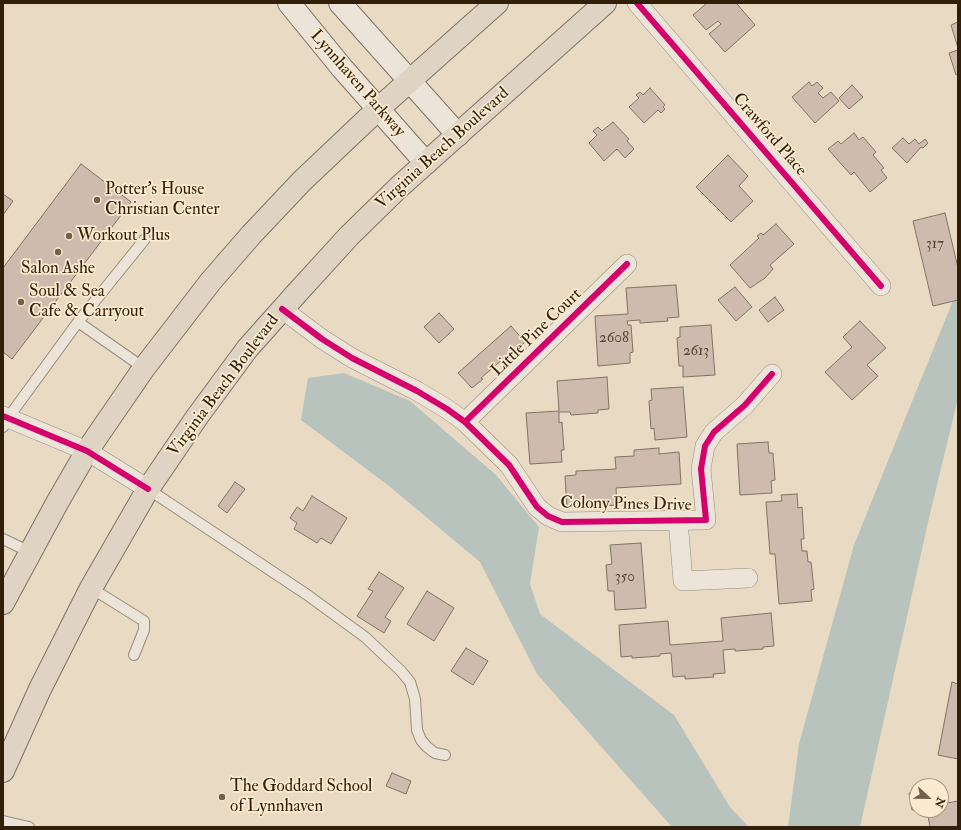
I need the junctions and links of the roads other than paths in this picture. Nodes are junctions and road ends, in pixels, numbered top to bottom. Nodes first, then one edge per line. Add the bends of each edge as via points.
1 (289, 3) edge
2 (340, 3) edge
3 (497, 3) edge
4 (605, 3) edge
5 (637, 3) edge
6 (409, 80) junction
7 (378, 109) junction
8 (458, 135) junction
9 (426, 163) junction
10 (145, 239) dead end
11 (627, 264) dead end
12 (881, 286) dead end
13 (282, 309) junction
14 (78, 322) junction
15 (144, 368) junction
16 (772, 374) dead end
17 (5, 420) edge
18 (465, 422) junction
19 (87, 451) junction
20 (148, 489) junction
21 (678, 520) junction
22 (3, 539) edge
23 (30, 552) junction
24 (748, 578) dead end
25 (91, 588) junction
26 (3, 603) edge
27 (134, 655) dead end
28 (445, 755) dead end
29 (3, 771) edge
30 (3, 821) edge
31 (29, 827) edge

1 - 7 main road, Lynnhaven Parkway
2 - 6 main road
3 - 6 main road
4 - 8 main road, Virginia Beach Boulevard
5 - 12 street, Crawford Place
6 - 7 main road
6 - 8 main road
7 - 9 main road, Lynnhaven Parkway
7 - 15 main road via 302,181 251,235 211,281
8 - 9 main road, Virginia Beach Boulevard
9 - 13 main road, Virginia Beach Boulevard via 360,225
10 - 14 lane
11 - 18 street, Little Pine Court
13 - 18 street, Colony Pines Drive via 352,358 417,391
13 - 20 main road, Virginia Beach Boulevard via 247,349
14 - 15 lane
14 - 17 lane
15 - 19 main road
16 - 21 street, Colony Pines Drive via 745,404 714,432 705,446 701,469 706,520
17 - 19 street
18 - 21 street, Colony Pines Drive via 509,465 537,507 548,516 562,522
19 - 20 street
19 - 23 main road
20 - 25 main road, Virginia Beach Boulevard
20 - 28 lane via 306,594 365,637 410,682 416,699 417,730 421,740 436,753
21 - 24 street via 683,581
22 - 23 lane
23 - 26 main road
25 - 27 lane via 144,621 144,630
25 - 29 main road, Virginia Beach Boulevard
30 - 31 lane

